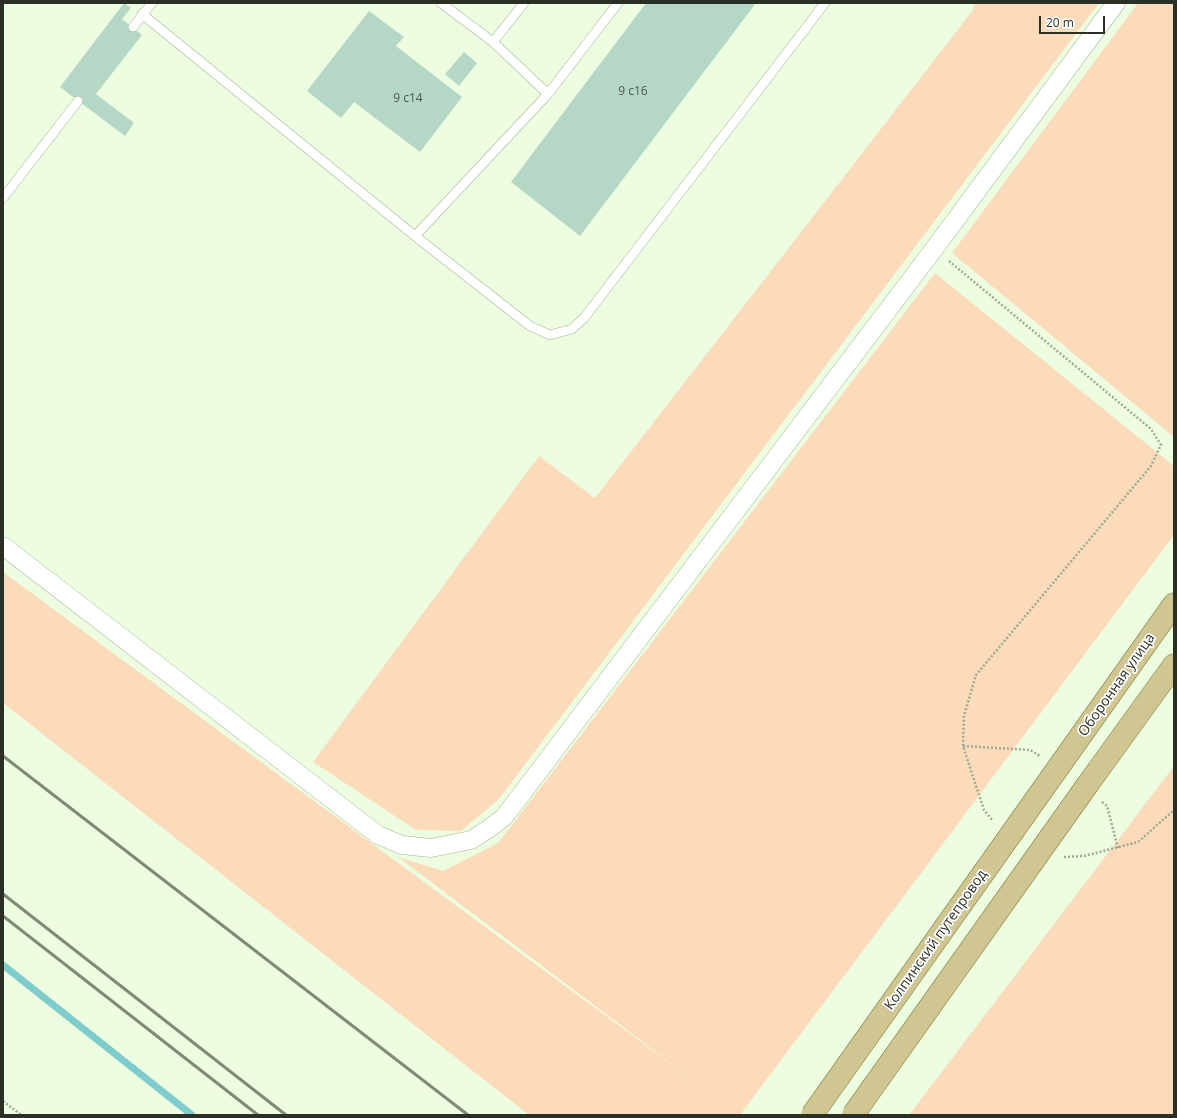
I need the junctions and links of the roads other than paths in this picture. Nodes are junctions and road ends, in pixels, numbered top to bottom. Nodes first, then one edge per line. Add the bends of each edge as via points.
1 (152, 3) edge
2 (441, 3) edge
3 (524, 3) edge
4 (618, 3) edge
5 (824, 3) edge
6 (1116, 3) edge
7 (142, 14) junction
8 (133, 27) dead end
9 (493, 42) junction
10 (548, 94) junction
11 (78, 101) dead end
12 (3, 198) edge
13 (415, 236) junction
14 (3, 546) edge
15 (1174, 604) edge
16 (1174, 665) edge
17 (1060, 765) joint
18 (812, 1115) edge
19 (853, 1115) edge

1 - 7 lane
2 - 9 lane
3 - 9 lane
4 - 10 lane
5 - 13 lane via 584,318 572,329 550,335 530,326
6 - 14 street via 513,806 504,817 471,840 431,848 402,845 378,835
7 - 8 lane
7 - 13 lane
9 - 10 lane
10 - 13 lane
11 - 12 lane
15 - 17 main road, Оборонная улица
16 - 19 main road, bridge
17 - 18 main road, Колпинский путепровод, bridge

